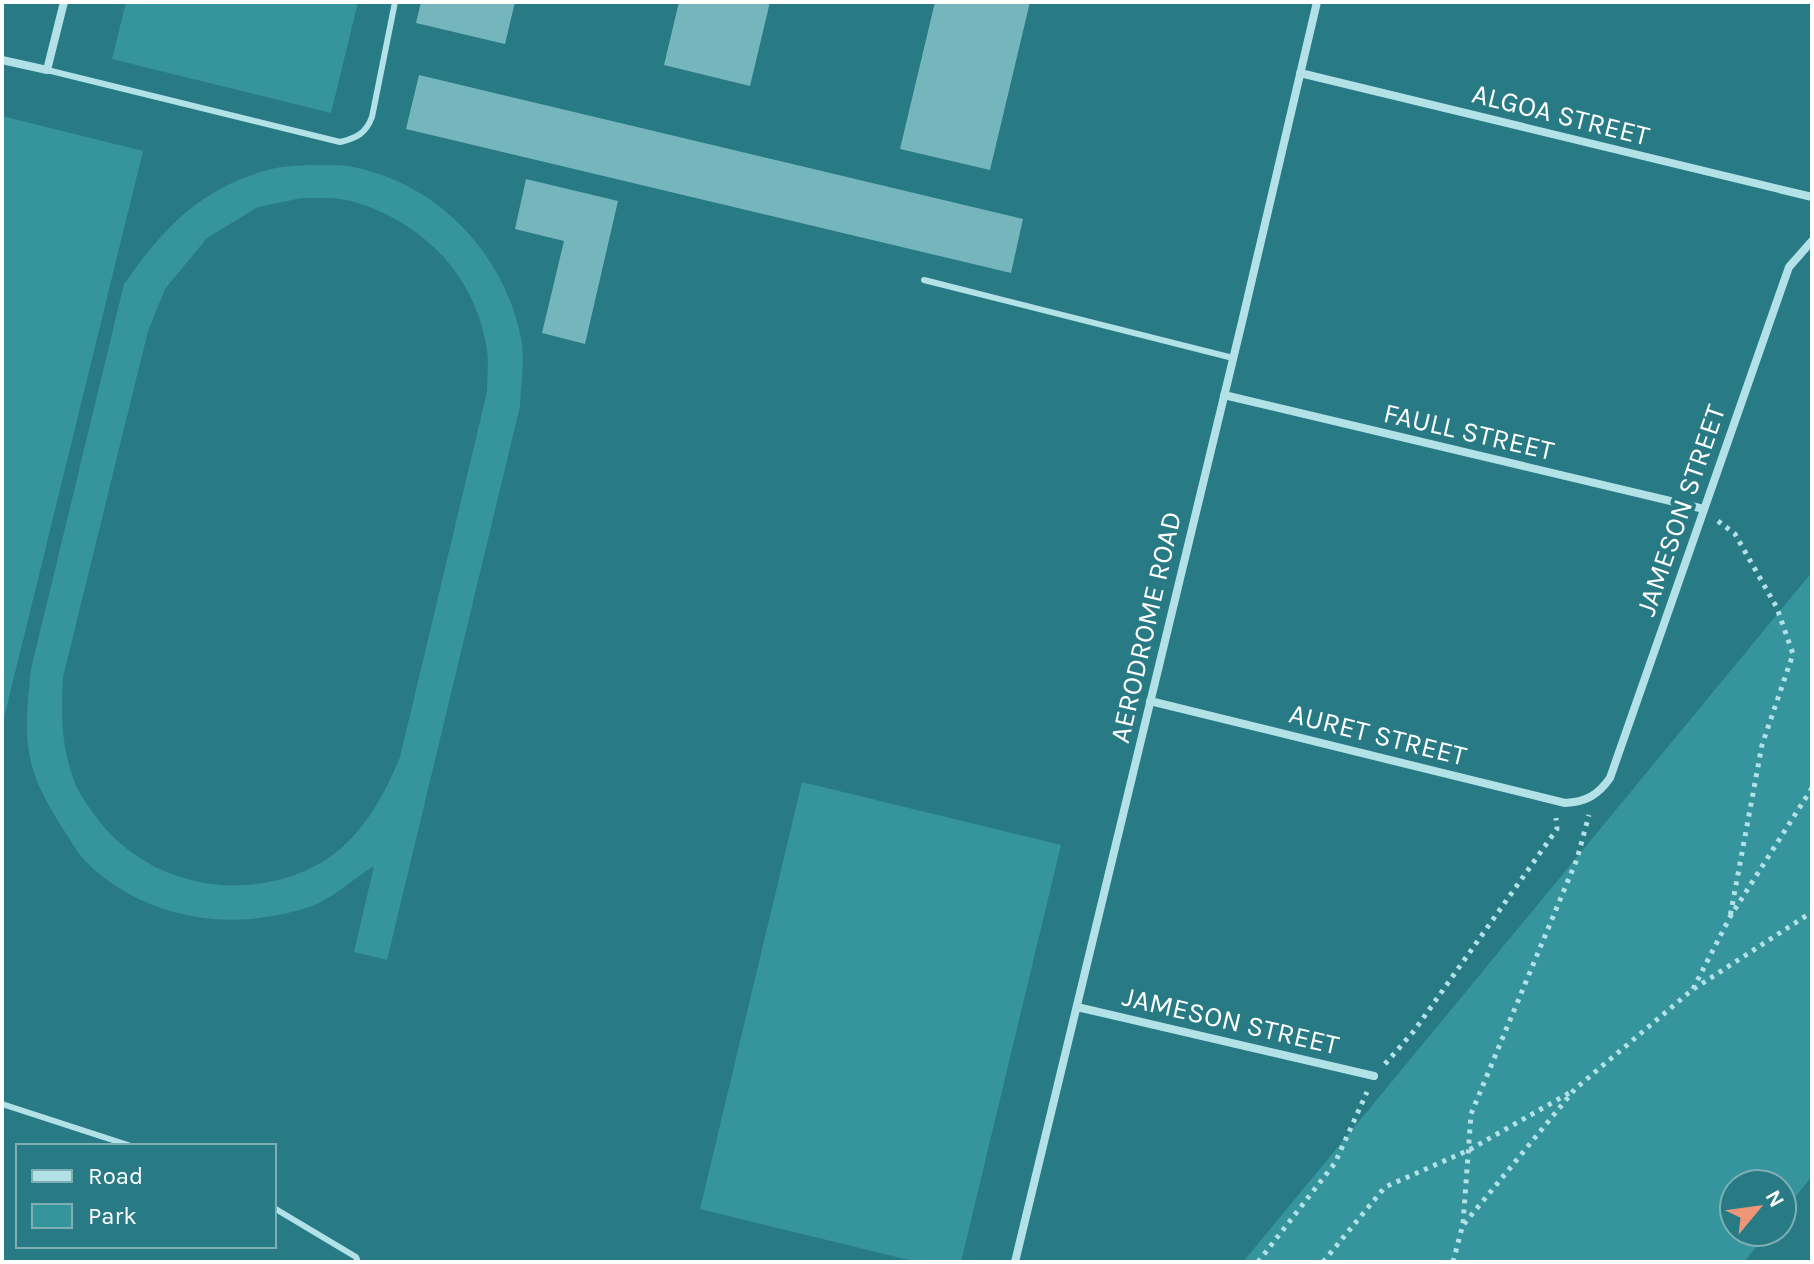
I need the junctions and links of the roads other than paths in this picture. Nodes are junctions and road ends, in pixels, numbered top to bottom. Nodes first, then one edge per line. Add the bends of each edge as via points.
1 (64, 2) edge
2 (395, 2) edge
3 (1317, 2) edge
4 (2, 60) edge
5 (47, 70) junction
6 (1300, 73) junction
7 (1812, 197) edge
8 (1812, 241) edge
9 (924, 280) dead end
10 (1233, 358) junction
11 (1224, 395) junction
12 (1704, 509) junction
13 (1150, 701) junction
14 (1594, 796) joint
15 (1077, 1007) junction
16 (1374, 1076) road end
17 (2, 1104) edge
18 (125, 1144) edge
19 (276, 1209) edge
20 (358, 1262) edge
21 (1015, 1262) edge

1 - 5 street
2 - 5 lane via 367,130 340,142
3 - 6 street, AERODROME ROAD
4 - 5 street
6 - 7 street, ALGOA STREET
6 - 10 street, AERODROME ROAD
8 - 12 street, JAMESON STREET via 1789,267
9 - 10 lane
10 - 11 street, AERODROME ROAD
11 - 12 street, FAULL STREET
11 - 13 street, AERODROME ROAD
12 - 14 street, JAMESON STREET via 1610,778
13 - 14 street, AURET STREET via 1555,800 1575,802
13 - 15 street, AERODROME ROAD
15 - 16 street, JAMESON STREET
15 - 21 street, AERODROME ROAD
17 - 18 lane
19 - 20 lane

